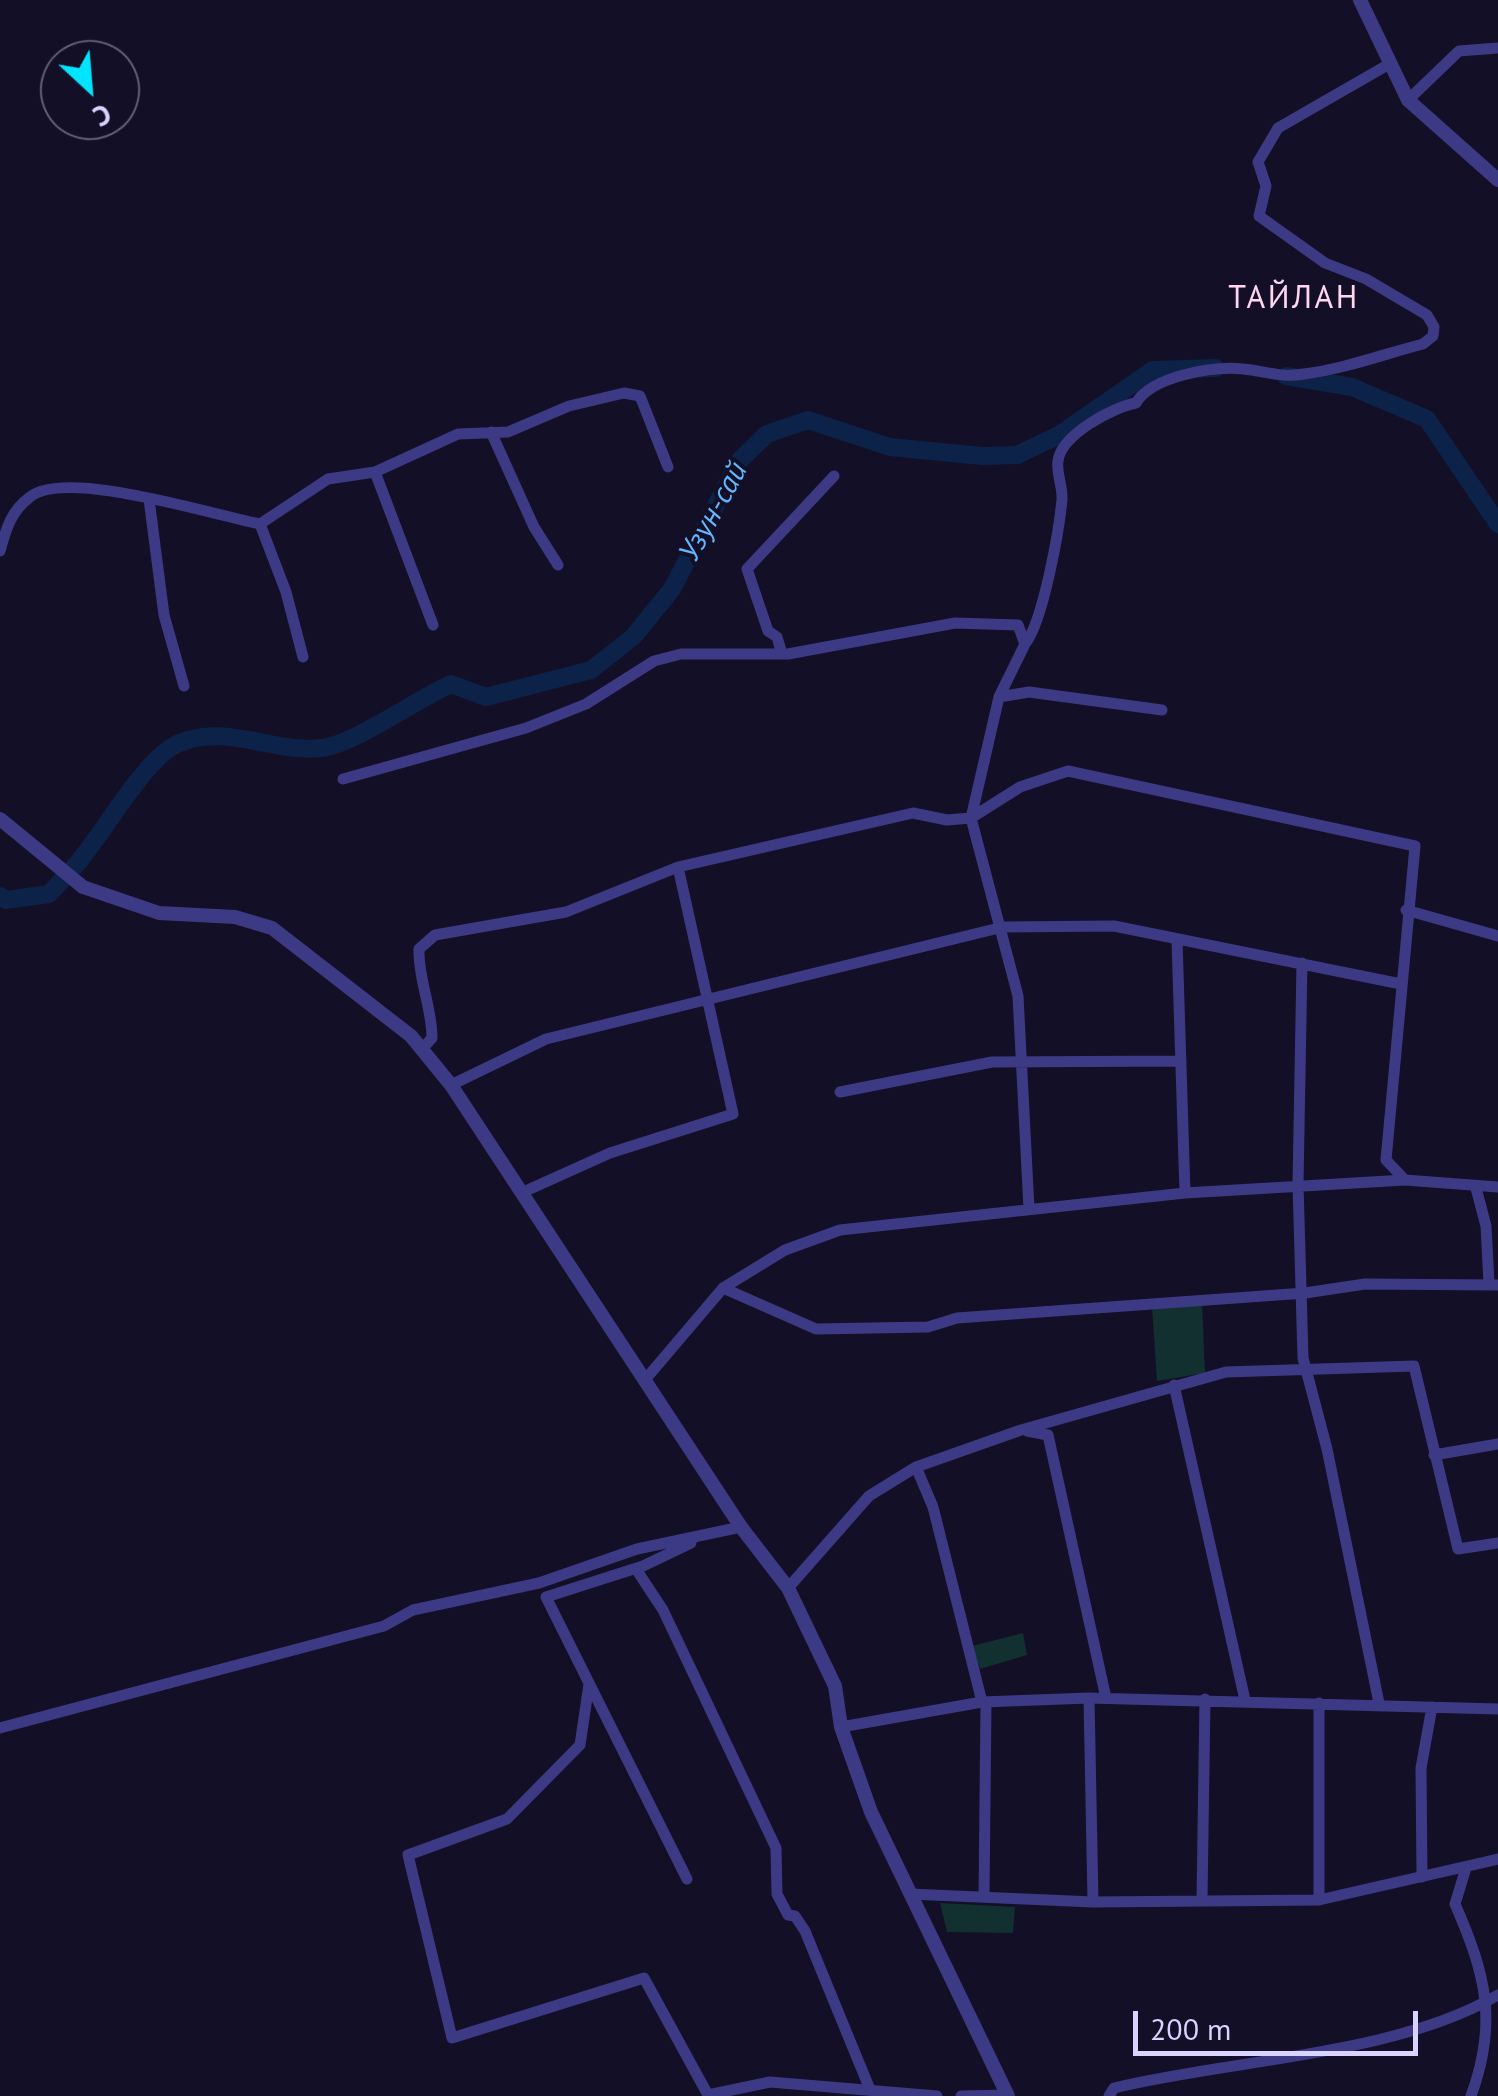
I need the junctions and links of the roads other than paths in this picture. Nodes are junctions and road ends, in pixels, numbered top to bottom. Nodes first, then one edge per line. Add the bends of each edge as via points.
1 (1360, 0) edge
2 (1498, 48) edge
3 (1391, 63) junction
4 (1408, 100) junction
5 (1498, 180) edge
6 (491, 432) junction
7 (668, 467) dead end
8 (375, 472) junction
9 (834, 476) dead end
10 (149, 499) junction
11 (260, 524) junction
12 (0, 551) edge
13 (558, 565) dead end
14 (432, 626) dead end
15 (1026, 644) junction
16 (782, 654) junction
17 (303, 657) dead end
18 (184, 686) dead end
19 (999, 697) junction
20 (1162, 710) dead end
21 (343, 779) dead end
22 (971, 818) junction
23 (0, 819) edge
24 (678, 867) junction
25 (1406, 910) junction
26 (1003, 927) junction
27 (1498, 936) edge
28 (1176, 940) junction
29 (1302, 963) junction
30 (1401, 984) junction
31 (710, 996) junction
32 (422, 1050) junction
33 (1022, 1061) junction
34 (1180, 1061) junction
35 (451, 1085) junction
36 (840, 1092) dead end
37 (1405, 1180) junction
38 (1298, 1184) junction
39 (1498, 1187) edge
40 (1476, 1188) junction
41 (522, 1193) junction
42 (1185, 1193) junction
43 (1029, 1209) junction
44 (1494, 1284) edge
45 (723, 1288) junction
46 (1305, 1293) junction
47 (1306, 1368) junction
48 (644, 1381) junction
49 (1174, 1385) junction
50 (1022, 1430) junction
51 (1498, 1444) edge
52 (1434, 1455) junction
53 (916, 1467) junction
54 (741, 1527) junction
55 (709, 1535) junction
56 (1498, 1542) edge
57 (636, 1569) junction
58 (788, 1588) junction
59 (590, 1684) junction
60 (1089, 1698) junction
61 (1106, 1698) junction
62 (1205, 1699) junction
63 (1245, 1700) junction
64 (984, 1702) junction
65 (1319, 1702) junction
66 (1379, 1703) junction
67 (1432, 1707) junction
68 (1498, 1709) edge
69 (841, 1727) junction
70 (0, 1728) edge
71 (1498, 1859) edge
72 (1466, 1868) junction
73 (1422, 1876) junction
74 (687, 1880) dead end
75 (910, 1894) junction
76 (984, 1896) junction
77 (1202, 1900) junction
78 (1318, 1900) junction
79 (1092, 1902) junction
80 (1497, 1996) edge
81 (870, 2087) junction
82 (937, 2096) edge
83 (961, 2096) edge
84 (1008, 2096) edge
85 (1109, 2096) edge
86 (1471, 2096) edge

1 - 3 street
2 - 4 street via 1460,51
3 - 4 street
3 - 15 street via 1278,128 1260,156 1266,186 1259,216 1324,262 1427,315 1433,336 1315,373 1282,377 1242,369 1165,381 1136,402 1102,414 1066,443 1058,460 1062,499 1042,610
4 - 5 street
6 - 7 street via 508,432 569,406 624,393 640,396
6 - 8 street via 458,434
6 - 13 street
8 - 11 street via 328,479
8 - 14 street
9 - 16 street via 747,569
10 - 11 street
10 - 12 street via 100,488 32,494 10,518
10 - 18 street via 164,615
11 - 17 street
15 - 16 street via 1018,624 998,620
15 - 19 street
16 - 21 street via 681,654 654,661 586,704 526,728
19 - 20 street via 1060,695
19 - 22 street
22 - 24 street via 913,813
22 - 25 street via 1020,787 1068,770 1174,792 1415,846
22 - 26 street
23 - 32 street via 83,888 158,913 235,917 272,928
24 - 31 street
24 - 32 street via 566,912 434,935 419,949 432,1038
25 - 27 street
25 - 30 street
26 - 28 street via 1114,926
26 - 31 street
26 - 33 street via 1018,996
28 - 29 street
28 - 34 street
29 - 30 street
29 - 38 street
30 - 37 street via 1386,1160
31 - 35 street via 546,1039
31 - 41 street via 733,1114 610,1153
32 - 35 street
33 - 34 street
33 - 36 street
33 - 43 street
34 - 42 street
35 - 41 street
37 - 38 street
37 - 40 street
38 - 42 street
38 - 46 street
39 - 40 street
40 - 44 street
41 - 48 street
42 - 43 street
43 - 45 street via 840,1230 785,1250
44 - 46 street via 1366,1284
45 - 46 street via 816,1329 928,1327 957,1318
45 - 48 street
46 - 47 street
47 - 49 street via 1226,1372
47 - 52 street via 1414,1366
47 - 66 street
48 - 54 street
49 - 50 street
49 - 63 street
50 - 53 street
50 - 61 street via 1048,1435
51 - 52 street
52 - 56 street via 1458,1548
53 - 58 street via 869,1496
53 - 64 street
54 - 55 street
54 - 58 street
55 - 57 street
55 - 70 street via 637,1549 539,1583 413,1610 384,1626
57 - 59 street via 546,1597
57 - 81 street via 663,1610 776,1848 777,1894 806,1931
58 - 69 street via 835,1686
59 - 74 street
59 - 81 street via 580,1745 507,1819 408,1855 452,2038 644,1978 708,2095 770,2082
60 - 61 street
60 - 64 street
60 - 79 street
61 - 62 street
62 - 63 street
62 - 77 street
63 - 65 street
64 - 69 street
64 - 76 street
65 - 66 street
65 - 78 street
66 - 67 street
67 - 68 street
67 - 73 street via 1422,1768
69 - 75 street
71 - 72 street
72 - 73 street
72 - 80 street via 1455,1904
73 - 78 street
75 - 76 street
75 - 84 street
76 - 79 street
77 - 78 street
77 - 79 street
80 - 85 street via 1389,2037 1168,2075 1114,2088
80 - 86 street via 1486,2072
81 - 82 street
83 - 84 street

